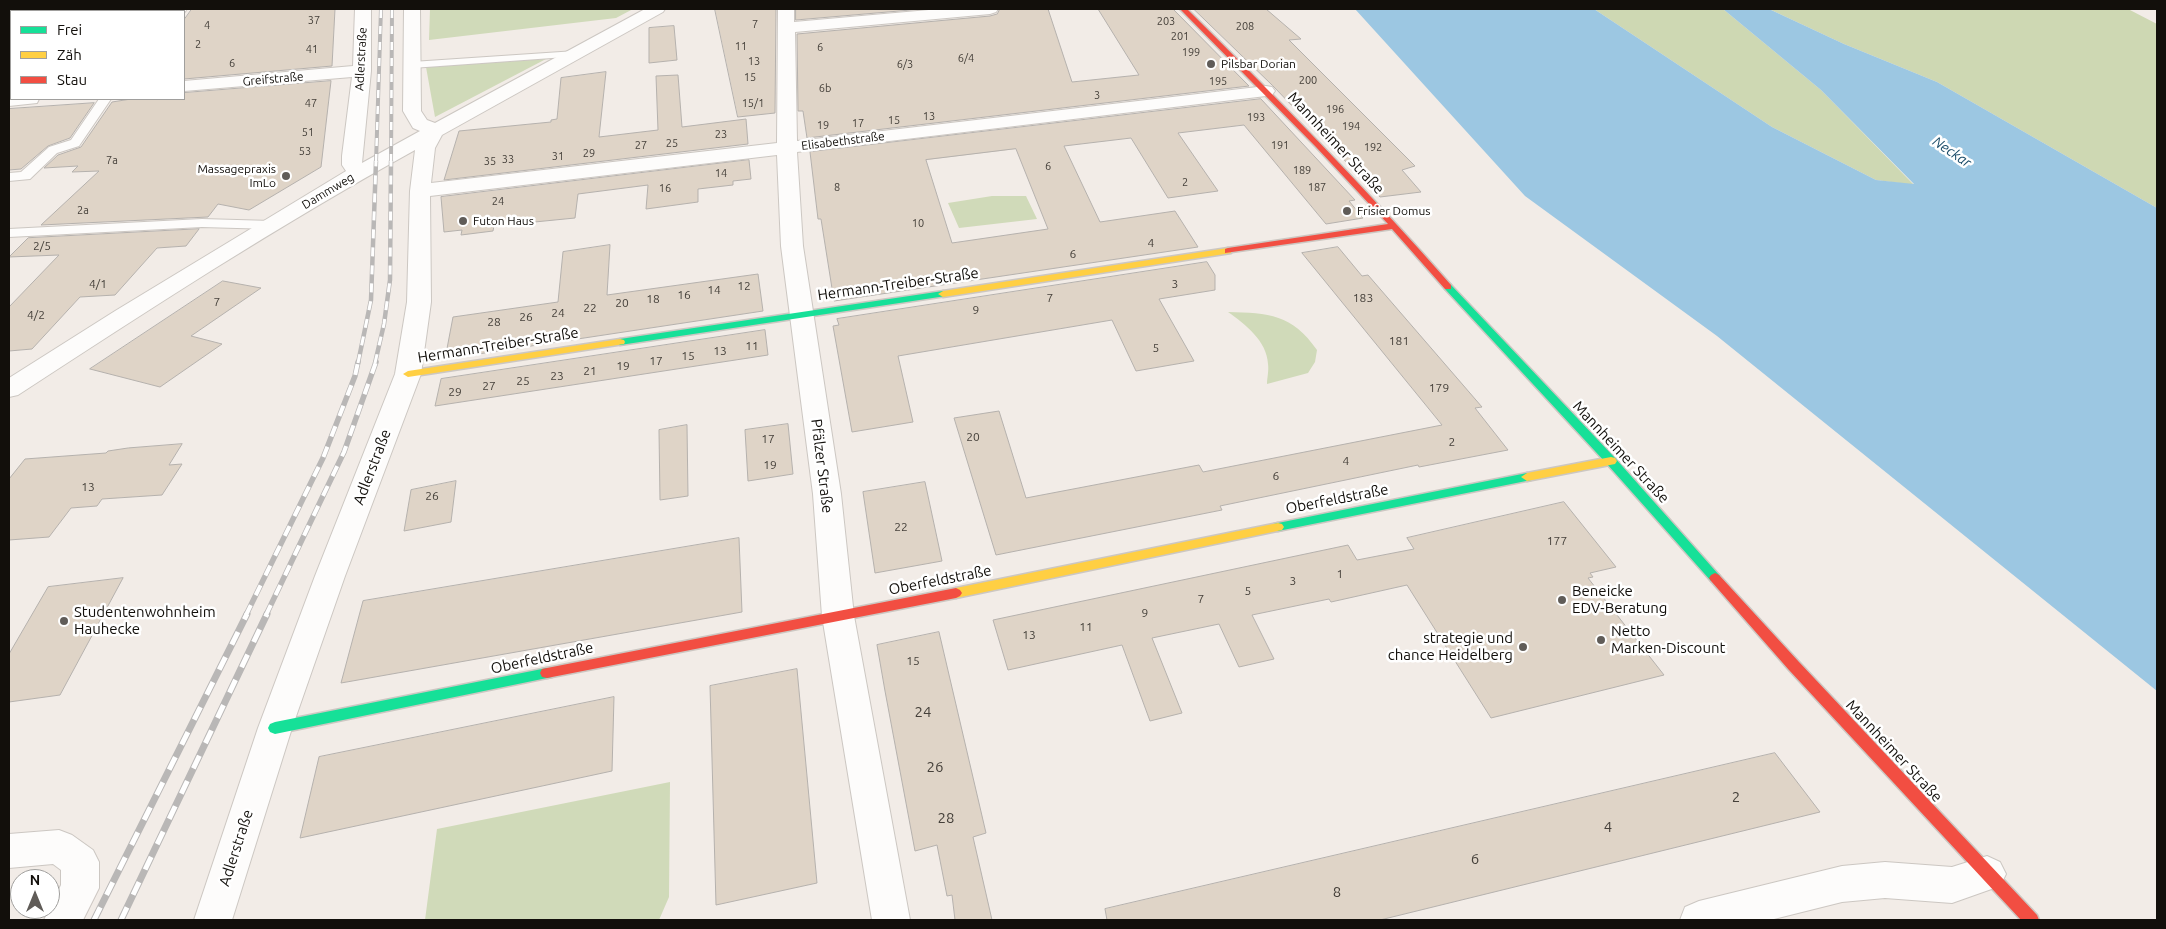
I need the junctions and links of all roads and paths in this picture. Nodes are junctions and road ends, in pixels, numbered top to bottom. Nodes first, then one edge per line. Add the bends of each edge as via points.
1 (364, 9) edge
2 (412, 9) edge
3 (656, 9) edge
4 (786, 9) edge
5 (990, 9) edge
6 (1184, 9) edge
7 (786, 28) junction
8 (576, 54) junction
9 (412, 65) junction
10 (362, 72) junction
11 (185, 86) edge
12 (1266, 91) junction
13 (104, 100) edge
14 (435, 130) junction
15 (787, 147) junction
16 (359, 170) junction
17 (9, 177) edge
18 (420, 191) junction
19 (272, 225) junction
20 (1393, 226) junction
21 (9, 233) edge
22 (802, 314) junction
23 (408, 374) junction
24 (9, 390) edge
25 (1611, 462) junction
26 (838, 616) junction
27 (275, 728) junction
28 (9, 851) edge
29 (1987, 874) junction
30 (63, 920) edge
31 (213, 920) edge
32 (890, 920) edge
33 (1700, 920) edge
34 (2031, 920) edge

1 - 10 street, Adlerstraße
2 - 9 street
3 - 8 street, Dammweg
4 - 7 street, Pfälzer Straße
5 - 7 street
6 - 12 street, Mannheimer Straße
7 - 15 street, Pfälzer Straße
8 - 9 lane
8 - 14 street, Dammweg
9 - 14 street via 412,111 420,124
10 - 11 street, Greifstraße
10 - 16 street, Adlerstraße via 352,156 352,165
12 - 15 street, Elisabethstraße
12 - 20 street, Mannheimer Straße
13 - 17 lane via 75,143 53,150 25,176
14 - 16 street, Dammweg
14 - 18 street, Adlerstraße via 425,148
15 - 18 street, Elisabethstraße
15 - 22 street, Pfälzer Straße via 790,230
16 - 19 street, Dammweg
18 - 23 street, Adlerstraße via 419,302
19 - 21 lane via 202,223
19 - 24 street, Dammweg
20 - 22 street, Hermann-Treiber-Straße
20 - 25 street, Mannheimer Straße
22 - 23 street, Hermann-Treiber-Straße
22 - 26 street, Pfälzer Straße via 827,494
23 - 27 street, Adlerstraße
25 - 26 street, Oberfeldstraße
25 - 29 street, Mannheimer Straße
26 - 27 street, Oberfeldstraße via 669,647
26 - 32 street, Pfälzer Straße
27 - 31 street, Adlerstraße
28 - 30 street via 58,847 80,862 80,888
29 - 33 street via 1952,885 1885,880 1842,884
29 - 34 street, Mannheimer Straße

